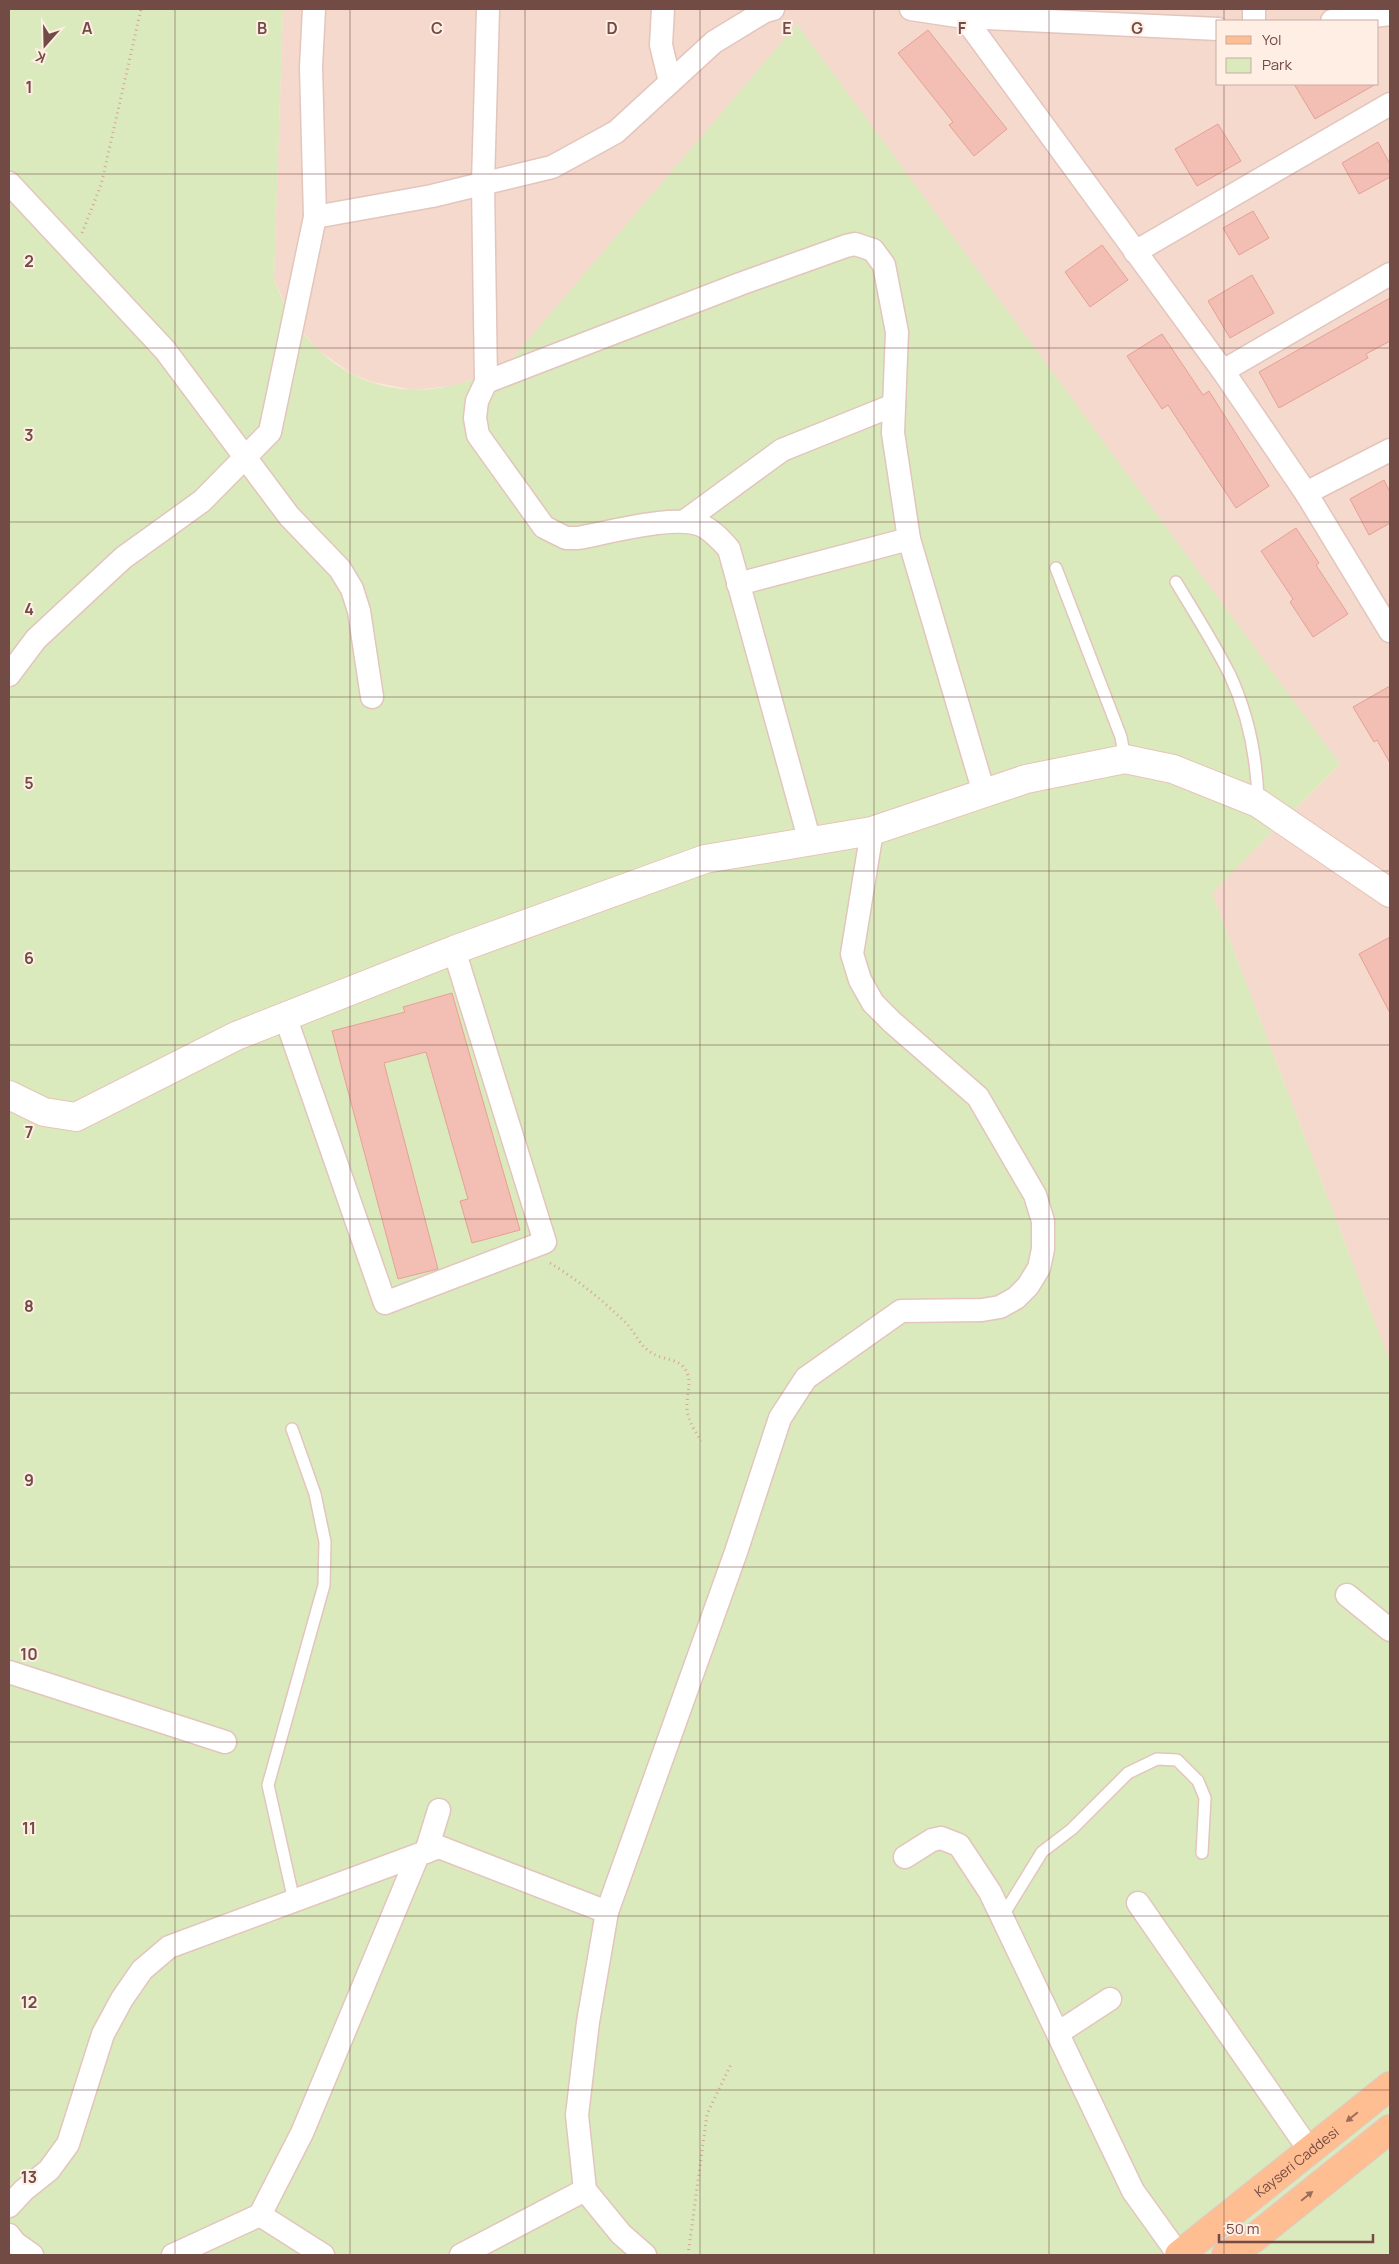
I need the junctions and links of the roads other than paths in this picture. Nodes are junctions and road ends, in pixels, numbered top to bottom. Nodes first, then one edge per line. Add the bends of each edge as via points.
1 (314, 9) edge
2 (488, 9) edge
3 (663, 9) edge
4 (773, 9) edge
5 (911, 9) edge
6 (964, 13) edge
7 (1390, 14) edge
8 (1340, 20) edge
9 (1216, 29) edge
10 (670, 82) junction
11 (1390, 104) edge
12 (9, 183) edge
13 (483, 183) junction
14 (315, 217) junction
15 (1134, 252) junction
16 (1390, 274) edge
17 (1223, 371) junction
18 (486, 382) junction
19 (894, 405) junction
20 (1390, 450) edge
21 (246, 459) junction
22 (1306, 493) junction
23 (685, 521) junction
24 (909, 539) junction
25 (1056, 568) dead end
26 (1176, 582) dead end
27 (738, 584) junction
28 (1389, 626) edge
29 (9, 675) edge
30 (372, 697) dead end
31 (1125, 759) junction
32 (984, 793) junction
33 (1258, 803) junction
34 (872, 832) junction
35 (810, 842) junction
36 (1390, 893) edge
37 (454, 950) junction
38 (285, 1016) junction
39 (11, 1100) edge
40 (292, 1429) dead end
41 (1346, 1595) dead end
42 (1390, 1630) edge
43 (9, 1672) edge
44 (224, 1742) dead end
45 (439, 1810) dead end
46 (1202, 1853) dead end
47 (422, 1854) junction
48 (905, 1856) dead end
49 (294, 1901) junction
50 (1138, 1903) dead end
51 (607, 1912) junction
52 (1002, 1918) junction
53 (1110, 1999) dead end
54 (1058, 2034) junction
55 (1390, 2086) edge
56 (1390, 2129) edge
57 (1310, 2150) junction
58 (585, 2190) junction
59 (9, 2206) edge
60 (260, 2215) junction
61 (9, 2235) edge
62 (32, 2255) edge
63 (173, 2255) edge
64 (323, 2255) edge
65 (461, 2255) edge
66 (645, 2255) edge
67 (1179, 2255) edge
68 (1226, 2255) edge

1 - 14 street via 311,68
2 - 13 street
3 - 10 street via 661,45
4 - 10 street via 714,42
5 - 6 street
6 - 9 street
6 - 15 street
7 - 8 street
10 - 13 street via 616,132 584,150 552,167
11 - 15 street
12 - 21 street via 165,350
13 - 14 street via 432,196
13 - 18 street
14 - 21 street via 270,432
15 - 17 street
16 - 17 street
17 - 22 street
18 - 19 street via 740,284 855,244 873,250 884,265 897,332
18 - 23 street via 477,401 478,435 544,527 560,536 578,538
19 - 23 street via 782,450
19 - 24 street via 893,433
20 - 22 street
21 - 29 street via 202,501 123,558 36,639
21 - 30 street via 289,516 340,569 352,589 359,611
22 - 28 street
23 - 27 street via 702,525 718,535 729,549
24 - 27 street
24 - 32 street
25 - 31 lane via 1120,737
26 - 33 lane via 1230,675 1253,746
27 - 35 street
31 - 32 street via 1026,779
31 - 33 street via 1173,769
32 - 34 street
33 - 36 street
34 - 35 street
34 - 51 street via 852,954 860,980 873,1003 892,1022 978,1096 1035,1195 1043,1221 1039,1268 1022,1292 1000,1307 901,1311 806,1378 780,1418 736,1552
35 - 37 street via 705,859
37 - 38 street
37 - 38 street via 545,1242 385,1303
38 - 39 street via 236,1036 76,1117 44,1112
40 - 49 lane via 315,1494 325,1542 324,1585 268,1785
41 - 42 street
43 - 44 street
45 - 47 street
46 - 52 lane via 1205,1798 1198,1782 1177,1760 1157,1759 1128,1773 1072,1829 1042,1852
47 - 49 street
47 - 51 street via 439,1847
47 - 60 street via 302,2134
48 - 52 street via 941,1838 959,1845 990,1892
49 - 59 street via 169,1947 142,1970 103,2034 68,2144 49,2170
50 - 57 street
51 - 58 street via 588,2022 577,2115
52 - 54 street
53 - 54 street
54 - 67 street via 1133,2191
55 -> 57 main road, Kayseri Caddesi
68 -> 56 main road via 1253,2239
57 - 67 main road, Kayseri Caddesi
58 - 65 street
58 - 66 street via 621,2234
60 - 63 street
60 - 64 street
61 - 62 street

